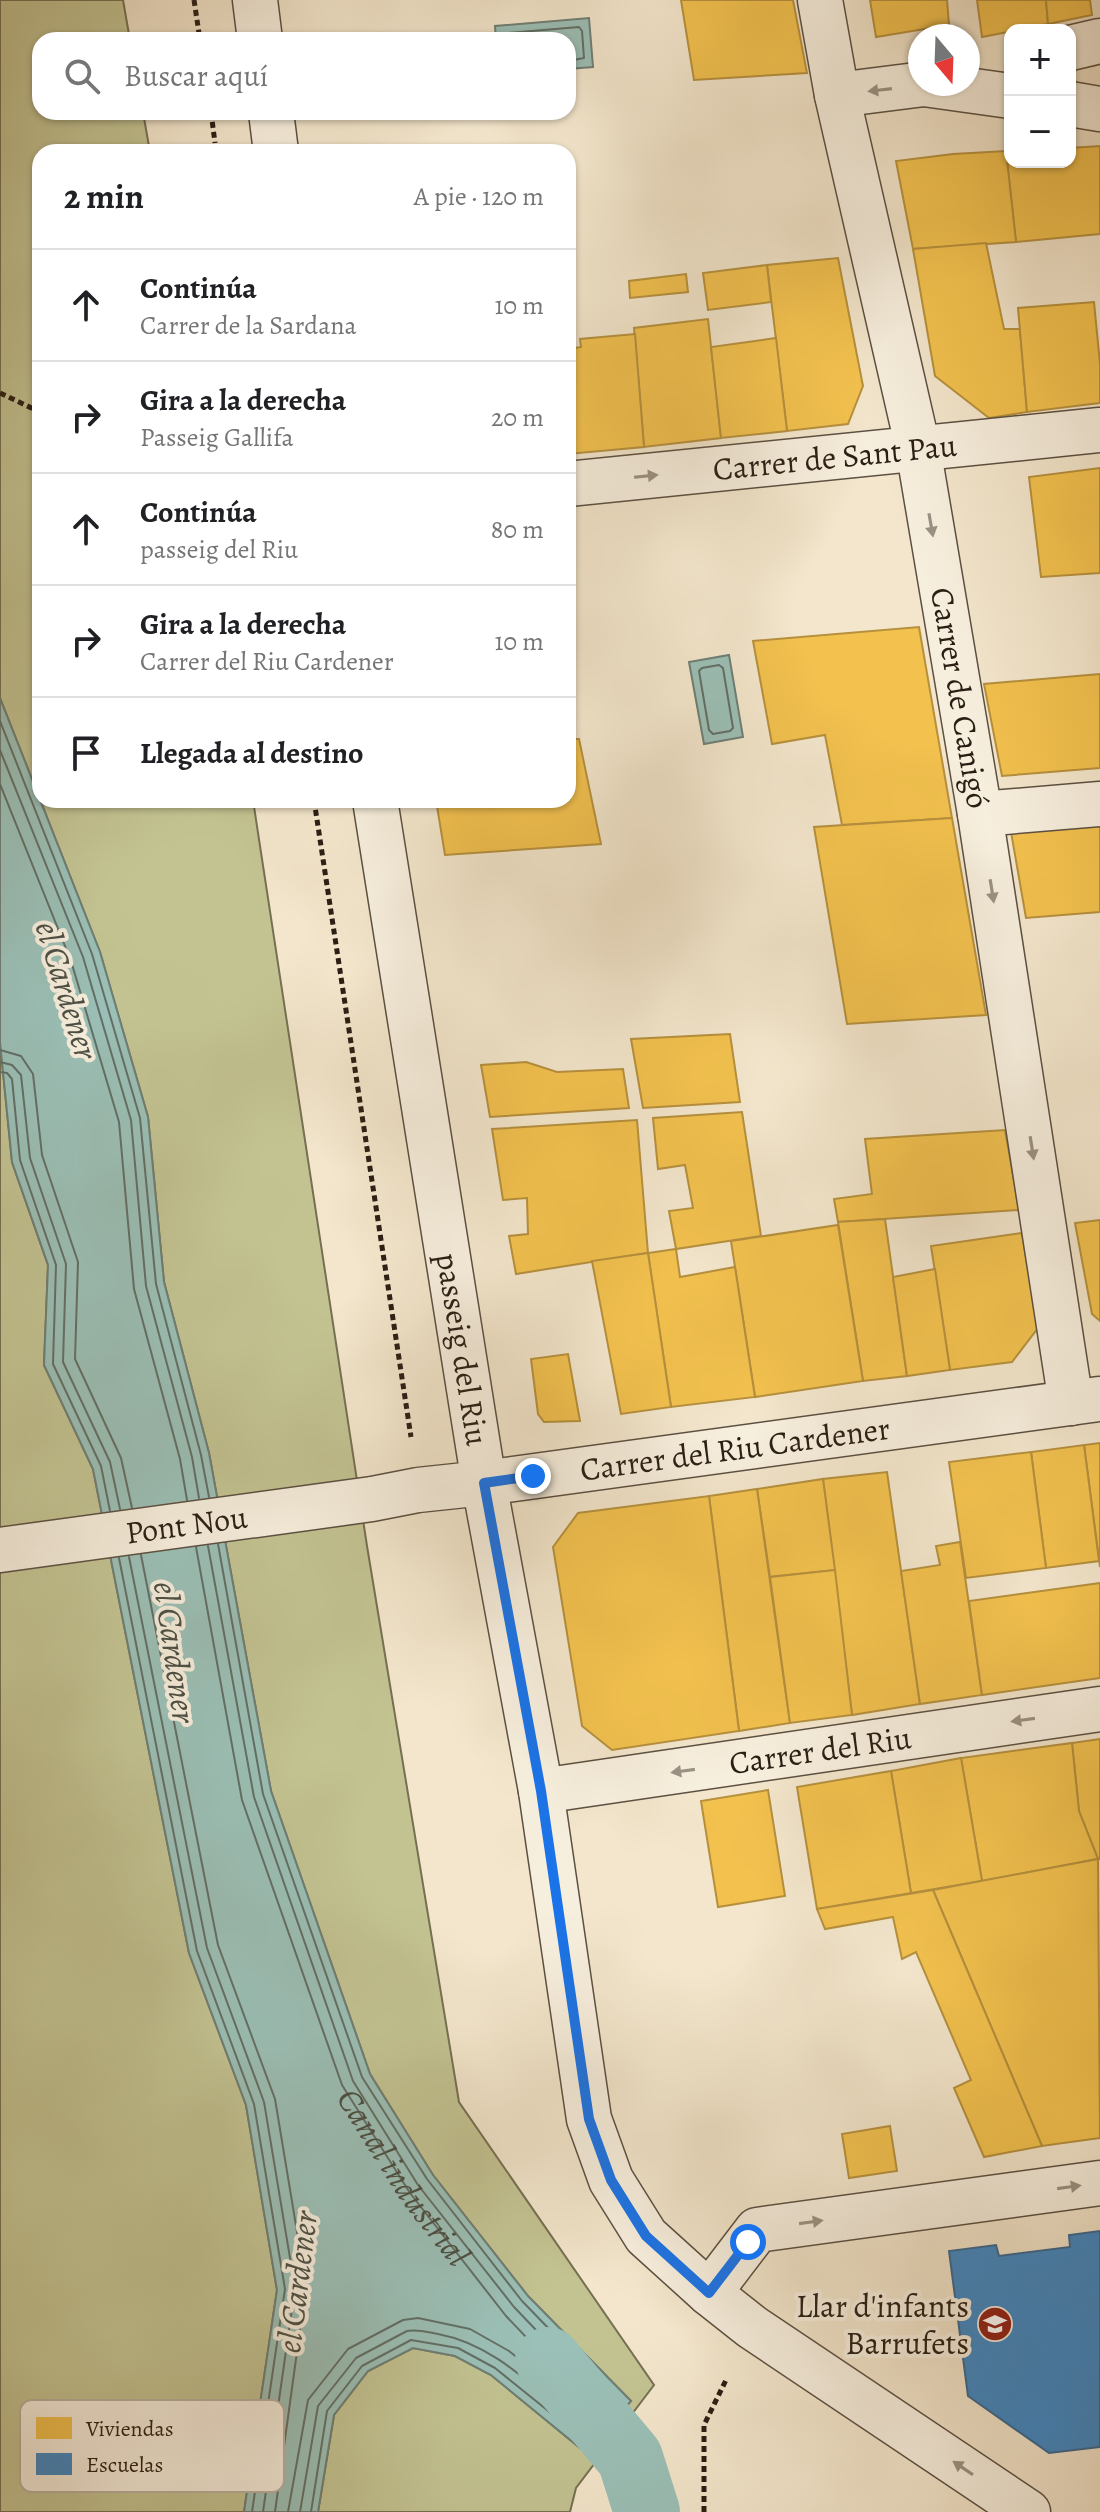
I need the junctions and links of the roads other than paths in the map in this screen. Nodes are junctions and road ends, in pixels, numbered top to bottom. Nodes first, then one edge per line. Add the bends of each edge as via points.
1 (255, 0) edge
2 (820, 0) edge
3 (259, 32) edge
4 (1100, 41) edge
5 (1076, 47) edge
6 (1004, 64) edge
7 (980, 70) edge
8 (908, 86) edge
9 (980, 92) edge
10 (837, 95) junction
11 (1004, 95) edge
12 (1076, 105) edge
13 (1100, 109) edge
14 (272, 120) edge
15 (275, 144) edge
16 (1100, 430) edge
17 (918, 448) junction
18 (576, 483) edge
19 (1100, 804) edge
20 (376, 808) edge
21 (980, 814) junction
22 (1085, 1401) edge
23 (484, 1483) junction
24 (372, 1499) joint
25 (0, 1550) edge
26 (1100, 1709) edge
27 (541, 1791) junction
28 (1100, 2183) edge
29 (709, 2293) junction
30 (1028, 2512) edge

1 - 3 street
2 - 10 street, Carrer de Canigó
4 - 5 street
6 - 7 street
8 -> 10 street
9 - 11 street
10 - 17 street, Carrer de Canigó
12 - 13 street
14 - 15 street
16 - 17 street, Carrer de Sant Pau
18 -> 17 street, Carrer de Sant Pau
17 -> 21 street, Carrer de Canigó
19 - 21 street
20 - 23 street, passeig del Riu
21 -> 22 street, Carrer de Canigó
22 - 23 street, Carrer del Riu Cardener
23 - 24 street, Carrer del Riu Cardener
23 - 27 street, passeig del Riu
24 - 25 street, Pont Nou
26 -> 27 street, Carrer del Riu
27 - 29 street, passeig del Riu via 589,2119 611,2180 646,2236
29 -> 28 street via 757,2230
30 -> 29 street, passeig del Riu

